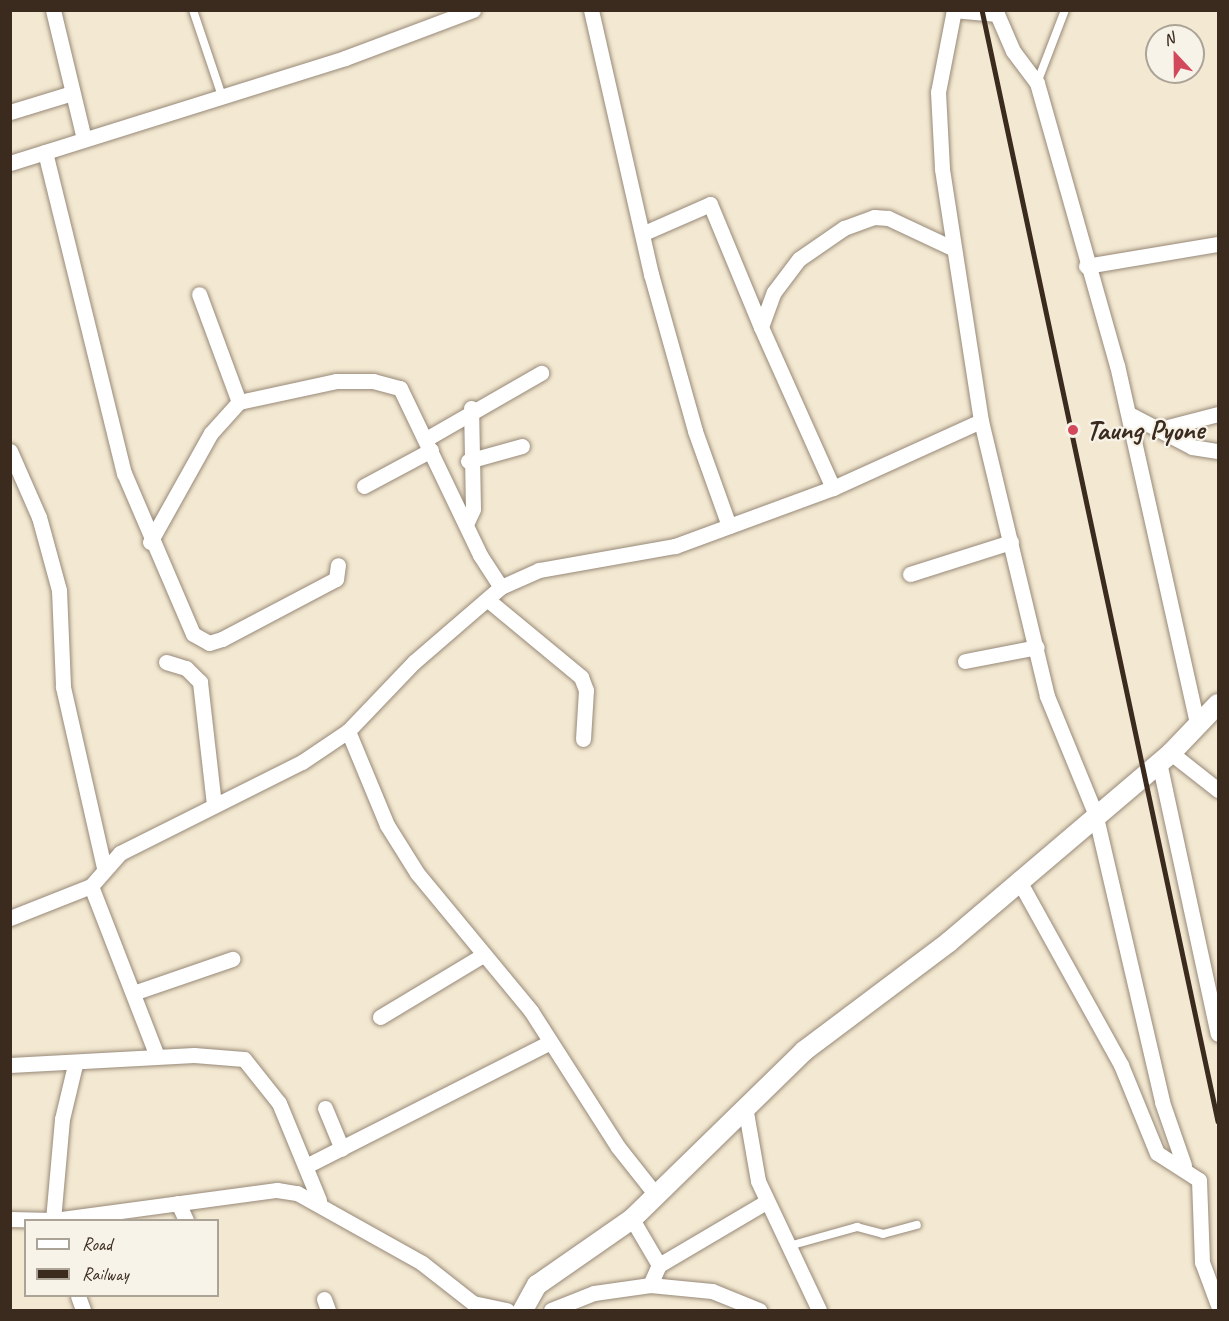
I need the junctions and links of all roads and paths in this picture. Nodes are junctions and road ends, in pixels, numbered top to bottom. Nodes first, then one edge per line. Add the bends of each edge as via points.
1 (53, 10) edge
2 (193, 10) edge
3 (473, 10) edge
4 (591, 10) edge
5 (1065, 10) edge
6 (996, 12) edge
7 (953, 13) edge
8 (1038, 83) junction
9 (72, 93) junction
10 (222, 96) junction
11 (10, 112) edge
12 (84, 139) junction
13 (45, 152) junction
14 (10, 163) edge
15 (644, 233) junction
16 (1218, 244) edge
17 (950, 247) junction
18 (1086, 266) junction
19 (199, 294) dead end
20 (761, 327) junction
21 (541, 372) dead end
22 (239, 402) junction
23 (471, 408) junction
24 (1129, 414) junction
25 (1218, 414) edge
26 (981, 421) junction
27 (1160, 429) junction
28 (428, 444) junction
29 (522, 446) dead end
30 (10, 451) edge
31 (1218, 451) edge
32 (468, 461) junction
33 (17, 479) edge
34 (364, 486) dead end
35 (833, 489) junction
36 (467, 522) junction
37 (729, 526) junction
38 (150, 542) junction
39 (1011, 542) junction
40 (338, 566) dead end
41 (910, 574) dead end
42 (501, 587) junction
43 (488, 600) junction
44 (1037, 647) junction
45 (964, 661) dead end
46 (166, 662) dead end
47 (1218, 705) edge
48 (1198, 726) junction
49 (348, 731) junction
50 (583, 739) dead end
51 (1165, 757) junction
52 (1218, 790) edge
53 (214, 804) junction
54 (1095, 813) junction
55 (104, 867) junction
56 (1018, 879) junction
57 (91, 886) junction
58 (11, 917) edge
59 (483, 955) junction
60 (232, 958) dead end
61 (136, 992) junction
62 (380, 1017) dead end
63 (1218, 1034) edge
64 (550, 1042) junction
65 (156, 1056) junction
66 (10, 1065) edge
67 (75, 1065) junction
68 (325, 1108) dead end
69 (746, 1112) junction
70 (342, 1149) junction
71 (1184, 1165) junction
72 (306, 1166) junction
73 (656, 1195) junction
74 (320, 1200) junction
75 (766, 1202) junction
76 (178, 1203) junction
77 (53, 1219) edge
78 (67, 1219) edge
79 (185, 1219) edge
80 (632, 1219) junction
81 (917, 1225) dead end
82 (789, 1246) junction
83 (659, 1264) junction
84 (650, 1285) junction
85 (1218, 1305) edge
86 (507, 1311) edge
87 (523, 1311) edge
88 (551, 1311) edge
89 (759, 1311) edge
90 (819, 1311) edge

1 - 9 street
2 - 10 lane
3 - 10 street
4 - 15 street
5 - 8 lane
6 - 7 street
6 - 8 street via 1013,51
7 - 17 street via 938,92
8 - 18 street
9 - 11 street
9 - 12 street
10 - 12 street
12 - 13 street
13 - 14 street
13 - 38 street via 109,422
15 - 20 street via 710,204
15 - 37 street via 695,430
16 - 18 street
17 - 20 street via 888,218 844,228 783,275
17 - 26 street
18 - 24 street
19 - 22 street
20 - 35 street
21 - 23 street
22 - 28 street via 336,381 390,383 400,388
22 - 38 street via 211,433
23 - 28 street
23 - 32 street
24 - 27 street
24 - 48 street
25 - 27 street
26 - 35 street
26 - 39 street
27 - 31 street via 1192,447
28 - 34 street
28 - 36 street
29 - 32 street
30 - 33 street
32 - 36 street via 473,509
33 - 55 street via 59,590 62,678
35 - 37 street
36 - 42 street via 480,555
37 - 42 street via 675,546 539,570
38 - 40 street via 185,623 200,641 209,643 336,579
39 - 41 street
39 - 44 street
42 - 43 street
43 - 49 street via 414,662
43 - 50 street via 581,678 586,690
44 - 45 street
44 - 54 street via 1057,730
46 - 53 street via 186,668 200,682
47 - 48 street
48 - 51 street
49 - 53 street via 302,762
49 - 59 street via 387,825 417,873
51 - 52 street
51 - 54 street
51 - 63 street
53 - 55 street via 120,853
54 - 56 street
54 - 71 street via 1162,1102
55 - 57 street
56 - 69 street via 949,942 804,1051
56 - 71 street via 1121,1065 1157,1153 1166,1162
57 - 58 street
57 - 61 street
59 - 62 street
59 - 64 street
60 - 61 street
61 - 65 street
64 - 70 street
64 - 73 street via 618,1147
65 - 67 street
65 - 72 street via 244,1059 279,1103
66 - 67 street
67 - 77 street via 62,1119
68 - 70 street
69 - 73 street
69 - 75 street
70 - 72 street
71 - 85 street via 1203,1190 1202,1262
72 - 74 street
73 - 80 street
74 - 76 street via 277,1190
74 - 86 street via 327,1211 422,1263 473,1303
75 - 82 street
75 - 83 street
76 - 78 street
76 - 79 street
80 - 83 street
80 - 87 street via 537,1285
81 - 82 lane via 883,1234 857,1227
82 - 90 street
83 - 84 street
84 - 88 street via 594,1293
84 - 89 street via 712,1291

